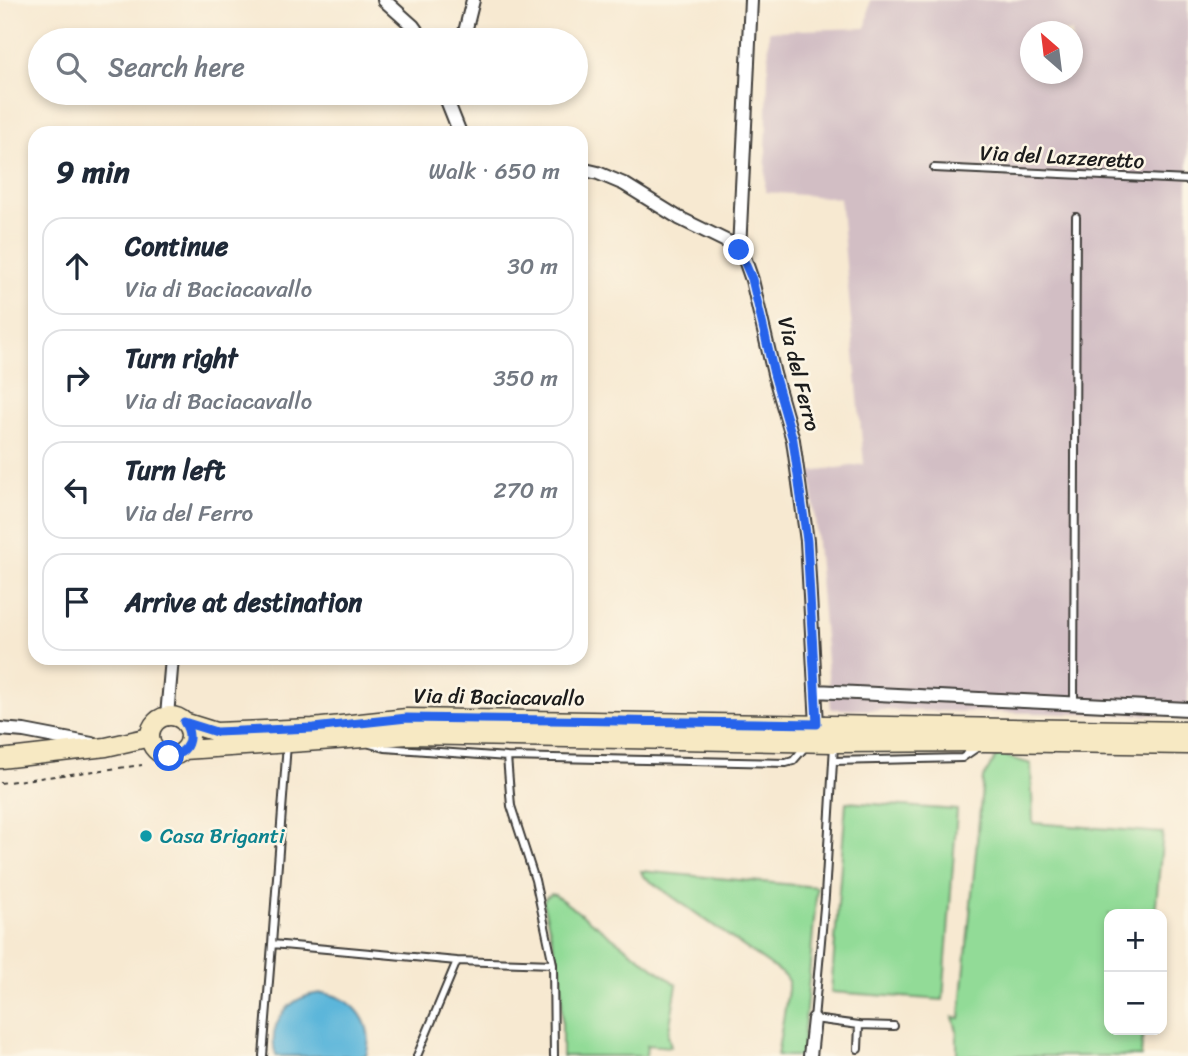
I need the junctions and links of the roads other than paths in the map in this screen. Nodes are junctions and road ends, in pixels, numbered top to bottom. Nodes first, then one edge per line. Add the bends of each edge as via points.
1 (384, 0) edge
2 (473, 0) edge
3 (751, 0) edge
4 (414, 28) edge
5 (466, 28) edge
6 (449, 105) edge
7 (457, 126) edge
8 (934, 168) dead end
9 (588, 171) edge
10 (1188, 180) edge
11 (1076, 217) dead end
12 (739, 250) junction
13 (172, 665) edge
14 (815, 691) junction
15 (1074, 705) junction
16 (1188, 709) edge
17 (175, 719) junction
18 (817, 724) junction
19 (0, 729) edge
20 (1188, 731) edge
21 (150, 737) junction
22 (348, 738) junction
23 (985, 742) junction
24 (287, 743) junction
25 (808, 743) junction
26 (834, 743) junction
27 (1188, 745) edge
28 (106, 747) junction
29 (184, 750) junction
30 (507, 757) junction
31 (0, 759) edge
32 (833, 761) junction
33 (272, 944) junction
34 (457, 961) junction
35 (553, 964) junction
36 (814, 1019) junction
37 (859, 1025) junction
38 (894, 1026) dead end
39 (858, 1049) dead end
40 (263, 1056) edge
41 (417, 1056) edge
42 (554, 1056) edge
43 (810, 1056) edge

1 - 4 street
2 - 5 street
3 - 12 street
6 - 7 street
8 - 10 lane, Via del Lazzeretto
9 - 12 street via 624,184
11 - 15 lane
12 - 14 street, Via del Ferro via 752,279 793,440 807,541
13 - 17 street
14 - 15 street
14 - 18 street, Via del Ferro
15 - 16 street
17 - 18 main road, Via di Baciacavallo via 216,732 407,718
17 - 21 main road via 155,723
17 - 29 main road via 190,736
18 - 20 main road
19 - 28 street
21 - 28 main road
21 - 29 main road, Via di Baciacavallo via 161,755
22 - 24 main road, Via di Baciacavallo
22 - 25 main road, Via di Baciacavallo via 409,735
22 - 30 lane via 385,748
23 - 26 main road
23 - 27 main road
23 - 32 lane via 962,758
24 - 29 main road, Via di Baciacavallo
24 - 33 lane
25 - 26 main road
25 - 30 lane via 786,763
26 - 32 lane
28 - 31 main road
30 - 35 lane via 510,806 535,880
32 - 36 lane
33 - 34 lane
33 - 40 lane
34 - 35 lane
34 - 41 lane
35 - 42 lane
36 - 37 lane
36 - 43 street
37 - 38 lane
37 - 39 lane

